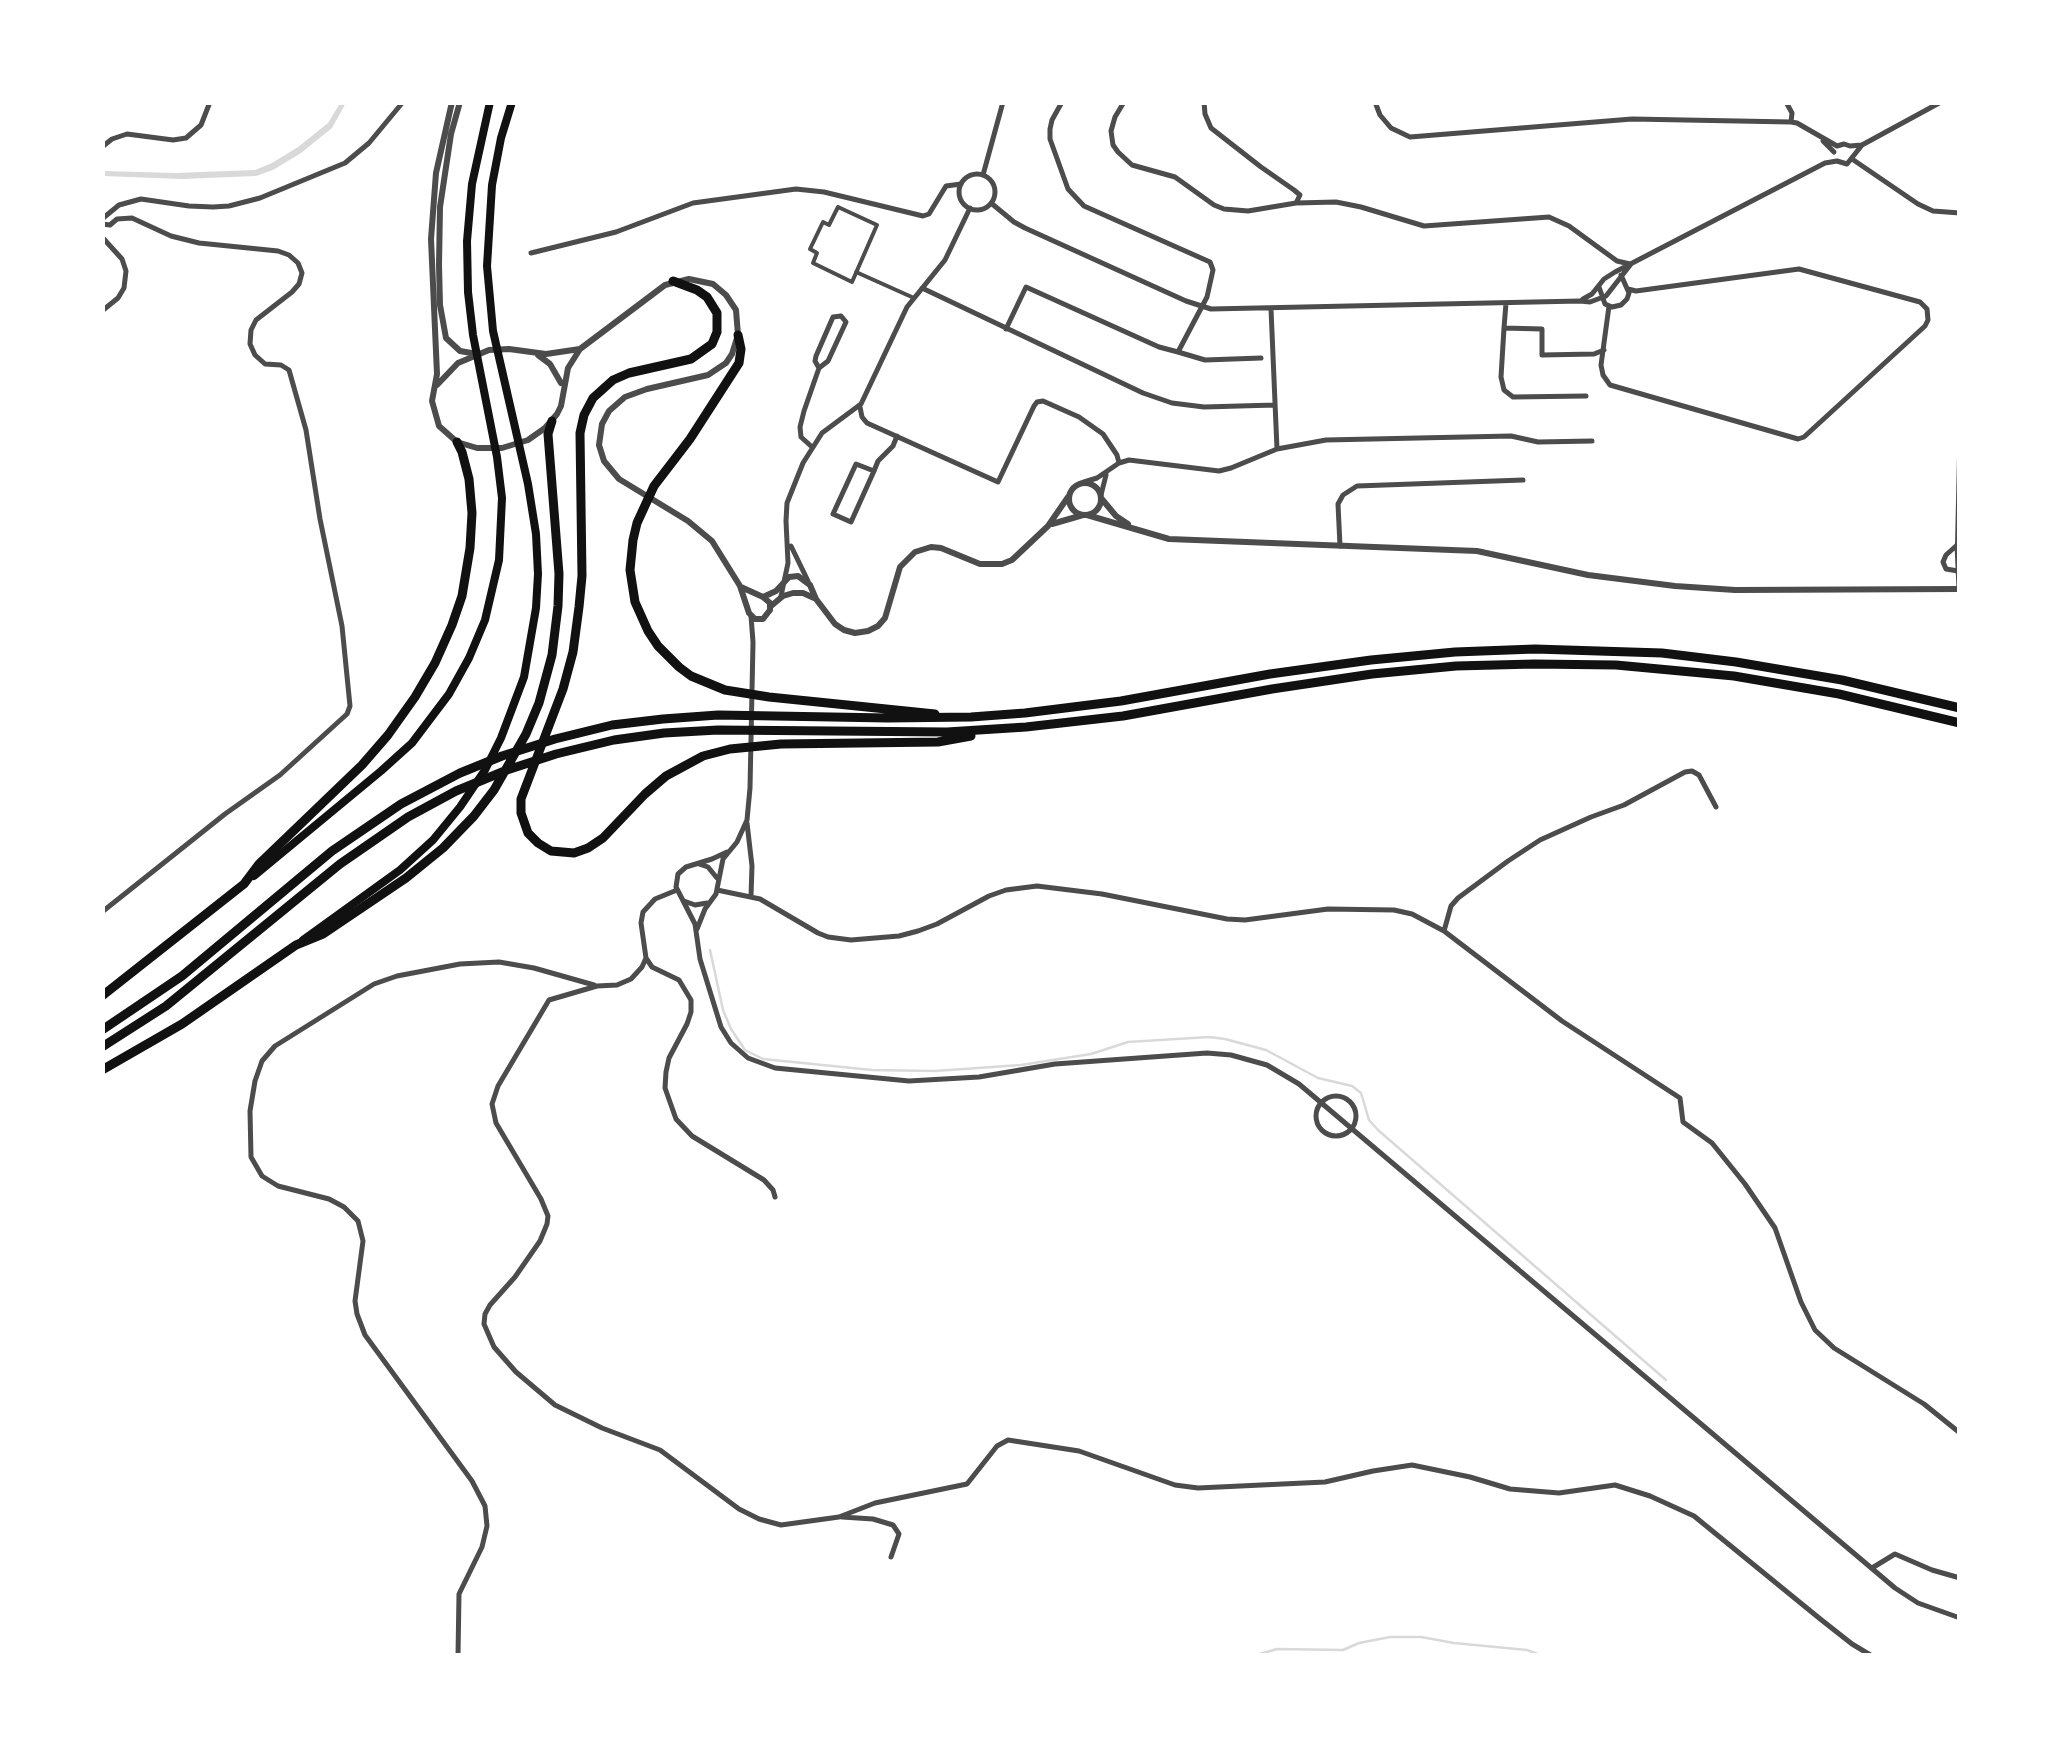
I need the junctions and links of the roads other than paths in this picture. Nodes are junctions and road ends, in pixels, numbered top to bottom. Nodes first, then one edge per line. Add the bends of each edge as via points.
1 (210, 102) edge
2 (403, 102) edge
3 (452, 102) edge
4 (460, 102) edge
5 (490, 102) edge
6 (512, 102) edge
7 (1004, 102) edge
8 (1062, 102) edge
9 (1124, 102) edge
10 (1204, 102) edge
11 (1374, 102) edge
12 (1786, 102) edge
13 (1942, 102) edge
14 (1791, 122) junction
15 (102, 148) edge
16 (1852, 153) junction
17 (1835, 154) junction
18 (983, 176) junction
19 (961, 184) junction
20 (991, 203) junction
21 (1296, 203) junction
22 (970, 208) junction
23 (1960, 213) edge
24 (102, 221) edge
25 (102, 237) edge
26 (530, 253) dead end
27 (1618, 262) junction
28 (1631, 264) junction
29 (856, 272) junction
30 (1620, 273) junction
31 (673, 281) junction
32 (1599, 284) junction
33 (922, 288) junction
34 (1628, 290) junction
35 (914, 298) junction
36 (1602, 299) junction
37 (1580, 300) junction
38 (1506, 302) junction
39 (1610, 306) junction
40 (1202, 308) junction
41 (1271, 309) junction
42 (102, 312) edge
43 (438, 323) junction
44 (1504, 328) junction
45 (1006, 329) junction
46 (439, 334) junction
47 (738, 335) junction
48 (580, 349) junction
49 (1604, 350) junction
50 (1178, 352) junction
51 (477, 354) junction
52 (535, 354) junction
53 (1261, 358) dead end
54 (818, 368) junction
55 (562, 389) junction
56 (433, 396) junction
57 (1586, 396) dead end
58 (861, 404) junction
59 (1275, 405) junction
60 (1960, 412) edge
61 (552, 420) junction
62 (837, 422) junction
63 (867, 423) junction
64 (896, 436) junction
65 (1592, 441) dead end
66 (456, 442) junction
67 (812, 447) junction
68 (1277, 450) junction
69 (1119, 464) junction
70 (874, 471) junction
71 (1108, 472) junction
72 (1523, 480) dead end
73 (1084, 482) junction
74 (1959, 494) edge
75 (1101, 496) junction
76 (1068, 497) junction
77 (1086, 515) junction
78 (1048, 526) junction
79 (1138, 530) junction
80 (788, 539) junction
81 (1957, 545) edge
82 (1340, 546) junction
83 (1958, 571) edge
84 (786, 579) junction
85 (810, 585) junction
86 (740, 586) junction
87 (1959, 588) edge
88 (761, 597) junction
89 (779, 599) junction
90 (816, 599) junction
91 (770, 606) junction
92 (749, 612) junction
93 (764, 619) junction
94 (754, 642) junction
95 (1960, 708) edge
96 (946, 717) junction
97 (1960, 724) edge
98 (984, 731) junction
99 (1716, 808) dead end
100 (747, 820) junction
101 (727, 852) junction
102 (696, 864) junction
103 (244, 884) junction
104 (718, 887) junction
105 (676, 890) junction
106 (752, 896) junction
107 (683, 900) junction
108 (710, 902) junction
109 (102, 912) edge
110 (1444, 931) junction
111 (696, 932) junction
112 (296, 944) junction
113 (646, 958) junction
114 (597, 986) junction
115 (102, 996) edge
116 (102, 1030) edge
117 (102, 1047) edge
118 (102, 1070) edge
119 (1320, 1103) junction
120 (1352, 1129) junction
121 (775, 1197) dead end
122 (1960, 1433) edge
123 (839, 1517) junction
124 (891, 1557) dead end
125 (1872, 1568) junction
126 (1960, 1578) edge
127 (1960, 1618) edge
128 (458, 1656) edge
129 (1872, 1656) edge

1 - 15 street via 201,126 186,138 128,134
2 - 24 street via 345,162 260,198 213,207 141,199 119,205
3 - 43 street via 432,207
4 - 43 street via 440,207
5 - 103 main road via 468,212 467,268 477,362 498,457 501,539 478,639 449,694 397,757
6 - 112 main road via 497,158 487,266 498,358 536,534 533,632 517,699 460,808 400,870
7 - 18 street
8 - 40 street via 1050,139 1068,190 1084,206 1210,262
9 - 21 street via 1111,139 1132,166 1175,177 1224,210
10 - 21 street via 1218,136 1294,190 1300,196
11 - 14 street via 1391,128 1410,136 1606,120
12 - 14 street
13 - 16 street
14 - 17 street via 1822,138
16 - 17 street via 1844,144
16 - 17 street via 1846,164
16 - 23 street via 1918,204
17 - 28 street
18 - 19 street
18 - 20 street via 994,185
19 - 22 street via 960,196
19 - 26 street via 946,186 923,216 796,190 693,204
20 - 22 street
20 - 40 street via 1025,228
21 - 27 street via 1347,203 1424,226 1549,217
22 - 33 street via 946,260
24 - 109 street via 110,226 132,218 171,236 278,251 298,263 299,284 256,320 250,344 265,364 289,370 306,430 350,706 280,775
25 - 42 street via 126,271 124,288
27 - 28 street
27 - 30 street
28 - 30 street
29 - 29 street via 877,225 838,207 829,226 822,222 810,249 818,252 813,263 852,282
29 - 35 street
30 - 32 street
30 - 34 street
30 - 36 street
31 - 47 street via 698,279 720,289 736,310
31 - 48 street
31 - 98 highway via 708,297 717,332 691,359 613,380 584,415 578,620 557,709 521,799 528,833 552,851 588,848 666,776 716,752 781,744 938,742
32 - 36 street
32 - 37 street
33 - 35 street
33 - 45 street
34 - 39 street via 1624,302
34 - 49 street via 1799,269 1920,302 1928,320 1798,439 1616,388 1602,375
35 - 58 street
36 - 37 street
36 - 39 street
37 - 38 street
38 - 41 street
38 - 44 street
39 - 49 street
40 - 41 street
40 - 50 street
41 - 59 street
43 - 46 street
44 - 49 street via 1542,328 1542,355
44 - 57 street via 1504,390 1513,396
45 - 50 street via 1026,286
45 - 59 street via 1172,403
46 - 51 street
46 - 56 street
47 - 86 street via 717,370 626,397 609,411 600,435 612,472 712,541
47 - 96 highway via 739,362 654,486 637,523 630,570 648,631 678,667 724,690
48 - 52 street
48 - 55 street
50 - 53 street via 1204,360
51 - 52 street via 509,348
51 - 56 street via 450,369
52 - 55 street via 556,371
54 - 54 street via 828,361 846,322 842,316 833,317 816,356
54 - 67 street via 800,428
55 - 61 street
56 - 66 street via 439,426
58 - 62 street
58 - 63 street
59 - 68 street
60 - 74 street
61 - 66 street via 516,445 488,449
61 - 112 highway via 558,606 546,679 526,734 494,790 443,848 369,904
62 - 63 street
62 - 67 street
63 - 64 street
64 - 69 street via 998,482 1043,400 1103,434
64 - 70 street
65 - 68 street via 1326,440
66 - 103 highway via 469,479 470,548 462,596 435,664 375,750
67 - 80 street via 787,504
68 - 69 street via 1218,471 1144,460
69 - 71 street
70 - 70 street via 851,522 833,514 856,464
71 - 73 street
71 - 75 street
72 - 82 street via 1357,486 1338,504
73 - 75 street
73 - 76 street
74 - 81 street
75 - 77 street via 1099,507
75 - 79 street
76 - 77 street via 1071,508
76 - 78 street
77 - 78 street
77 - 79 street
78 - 90 street via 1002,564 980,564 941,548 915,552 900,567 886,618 868,631 844,630
79 - 82 street via 1170,539
80 - 84 street
80 - 85 street
81 - 83 street
81 - 83 street via 1943,562
82 - 87 street via 1477,551 1588,575 1715,589
83 - 87 street
84 - 85 street via 798,576
84 - 88 street
84 - 89 street
85 - 90 street
86 - 88 street
86 - 92 street
88 - 91 street
88 - 92 street via 750,601
89 - 90 street via 798,593
89 - 91 street
91 - 93 street
92 - 93 street
92 - 94 street
93 - 94 street
94 - 100 street
95 - 96 highway via 1805,672 1700,657 1493,650 1321,666 1058,709
96 - 116 highway via 718,715 636,722 502,756 354,834 182,976
97 - 98 highway via 1752,679 1662,668 1493,664 1372,674 1123,716
98 - 117 highway via 638,736 481,780 362,848 191,987
99 - 110 street via 1699,775 1686,772 1508,861 1458,898
100 - 101 street
100 - 106 street
101 - 102 street
101 - 104 street
102 - 104 street via 712,870
102 - 105 street via 679,874
103 - 115 highway
104 - 106 street
104 - 108 street
105 - 107 street
105 - 113 street via 643,912
106 - 110 street via 840,940 918,931 989,896 1038,886 1227,919 1394,910
107 - 108 street via 695,906
107 - 111 street
108 - 111 street
110 - 122 street via 1562,1021 1680,1098 1683,1122 1712,1143 1774,1228 1815,1330
111 - 119 street via 724,1032 741,1053 766,1066 934,1080 1219,1054 1278,1070
112 - 118 highway via 207,1008
113 - 114 street via 624,983
113 - 121 street via 679,980 691,1000 688,1024 666,1072 676,1119 764,1180
114 - 123 street via 549,1000 492,1104 548,1224 485,1314 488,1336 555,1405 660,1450 759,1520 781,1525
114 - 128 street via 499,962 397,976 274,1046 255,1082 251,1158 278,1186 329,1199 358,1221 363,1240 356,1301 365,1335 485,1506 482,1547 459,1594
119 - 120 street
119 - 120 street via 1316,1119 1325,1133 1342,1136
119 - 120 street via 1332,1096 1350,1100 1356,1112
120 - 125 street
123 - 124 street via 893,1525 898,1534
123 - 129 street via 875,1502 967,1484 1008,1440 1079,1450 1198,1488 1325,1482 1412,1465 1510,1489 1559,1493 1615,1485 1694,1516
125 - 126 street via 1894,1554
125 - 127 street via 1906,1596

